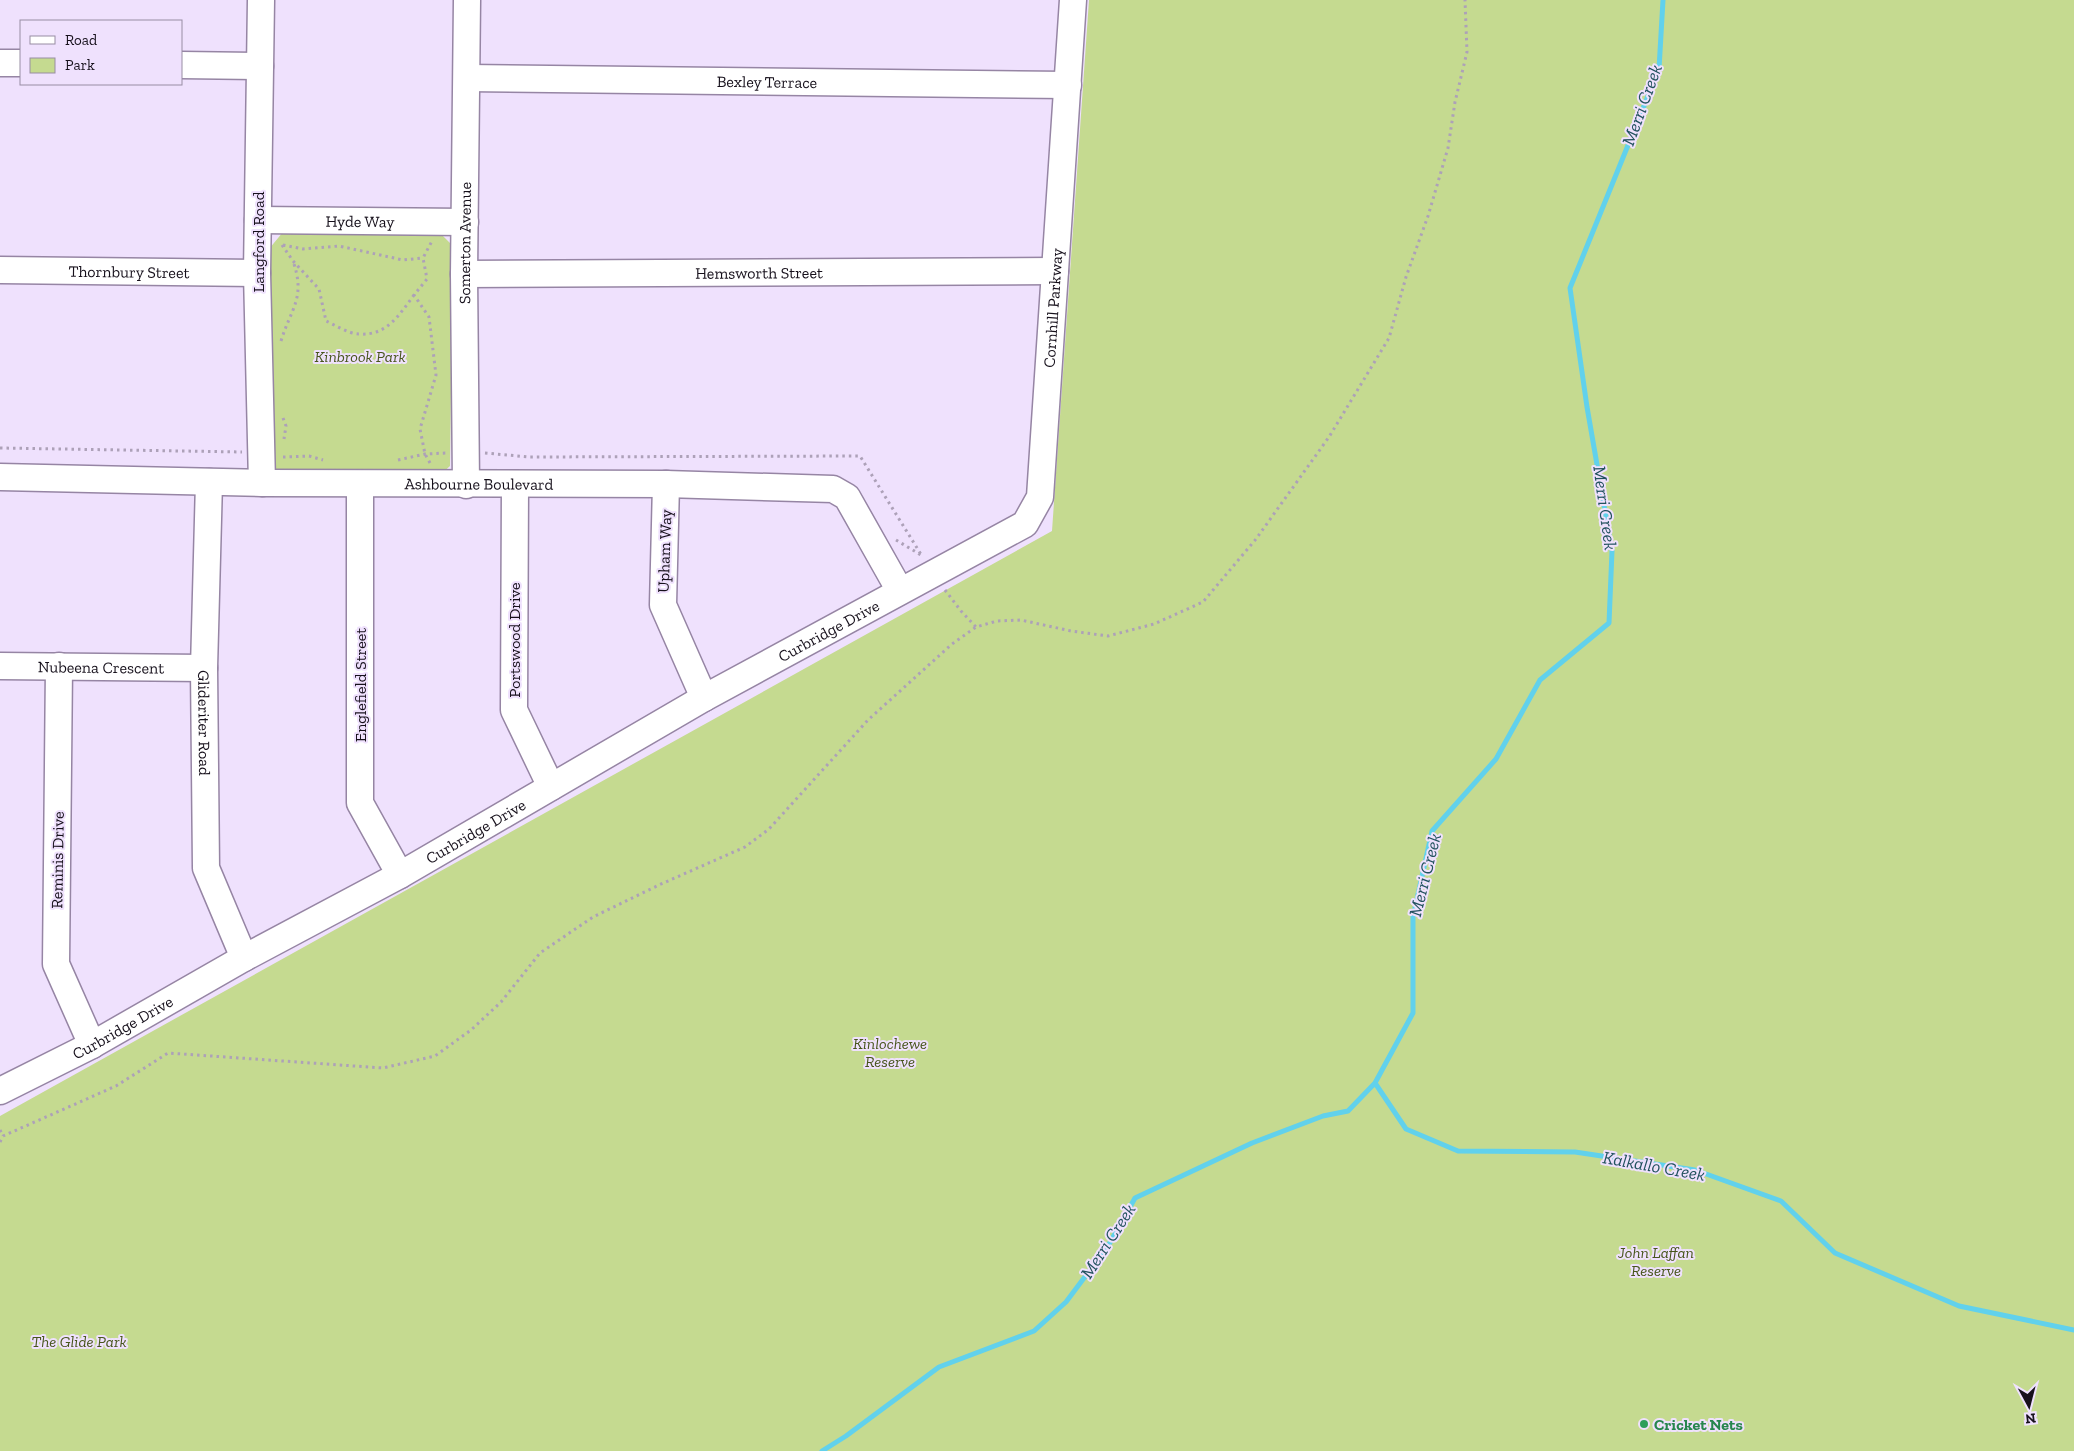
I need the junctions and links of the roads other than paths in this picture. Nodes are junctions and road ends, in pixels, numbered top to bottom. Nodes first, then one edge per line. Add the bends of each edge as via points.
1 (261, 0) edge
2 (467, 0) edge
3 (1073, 0) edge
4 (0, 63) edge
5 (20, 63) edge
6 (182, 65) edge
7 (260, 66) junction
8 (467, 78) junction
9 (1068, 85) junction
10 (258, 220) junction
11 (465, 222) junction
12 (0, 270) edge
13 (1055, 271) junction
14 (257, 273) junction
15 (464, 274) junction
16 (0, 478) edge
17 (210, 482) junction
18 (262, 483) junction
19 (360, 484) junction
20 (666, 484) junction
21 (466, 485) junction
22 (514, 485) junction
23 (942, 569) joint
24 (900, 590) junction
25 (0, 666) edge
26 (59, 666) junction
27 (204, 668) junction
28 (704, 698) junction
29 (551, 787) junction
30 (400, 875) junction
31 (244, 958) junction
32 (92, 1045) junction
33 (0, 1091) edge

1 - 7 street, Langford Road
2 - 8 street, Somerton Avenue
3 - 9 street, Cornhill Parkway
4 - 5 street
6 - 7 street
7 - 10 street, Langford Road
8 - 9 street, Bexley Terrace
8 - 11 street, Somerton Avenue
9 - 13 street, Cornhill Parkway
10 - 11 street, Hyde Way
10 - 14 street, Langford Road
11 - 15 street, Somerton Avenue
12 - 14 street, Thornbury Street
13 - 15 street, Hemsworth Street
13 - 23 street, Cornhill Parkway via 1040,498 1025,524
14 - 18 street, Langford Road via 276,447
15 - 21 street, Somerton Avenue
16 - 17 street, Ashbourne Boulevard
17 - 18 street, Ashbourne Boulevard
17 - 27 street, Glideriter Road
18 - 19 street, Ashbourne Boulevard
19 - 21 street, Ashbourne Boulevard
19 - 30 street, Englefield Street via 360,803
20 - 22 street, Ashbourne Boulevard
20 - 24 street, Ashbourne Boulevard via 833,489 847,497
20 - 28 street, Upham Way via 663,605
21 - 22 street, Ashbourne Boulevard
22 - 29 street, Portswood Drive via 514,710
23 - 24 street, Curbridge Drive
24 - 28 street, Curbridge Drive
25 - 26 street, Nubeena Crescent
26 - 27 street, Nubeena Crescent
26 - 32 street, Reminis Drive via 56,964
27 - 31 street, Glideriter Road via 206,868
28 - 29 street, Curbridge Drive
29 - 30 street, Curbridge Drive
30 - 31 street, Curbridge Drive
31 - 32 street, Curbridge Drive
32 - 33 street, Curbridge Drive

